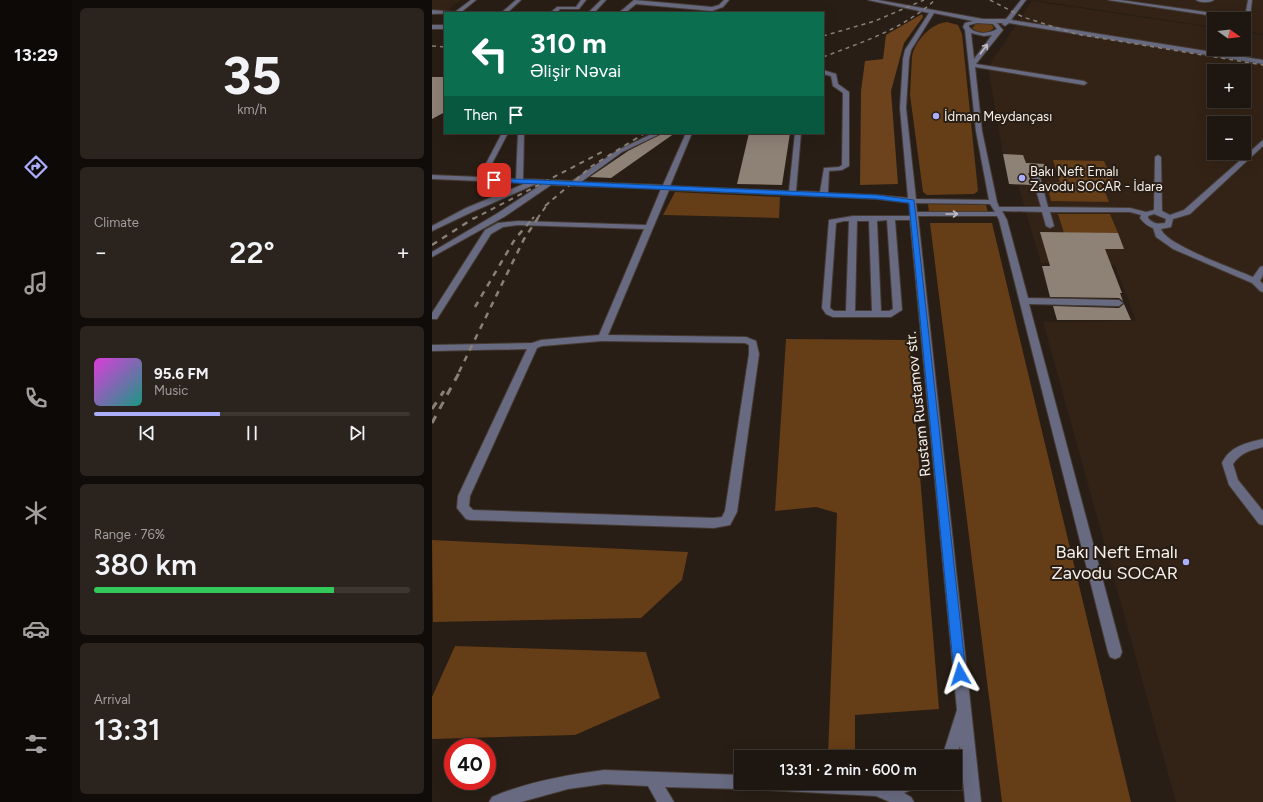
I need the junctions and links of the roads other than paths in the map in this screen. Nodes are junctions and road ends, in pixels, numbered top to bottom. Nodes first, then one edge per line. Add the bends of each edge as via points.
1 (474, 0) edge
2 (519, 0) edge
3 (584, 0) edge
4 (604, 0) edge
5 (727, 0) edge
6 (870, 0) edge
7 (1024, 0) edge
8 (1110, 0) edge
9 (1115, 0) edge
10 (1144, 0) edge
11 (1198, 0) edge
12 (1212, 0) edge
13 (1250, 0) edge
14 (636, 1) edge
15 (895, 2) edge
16 (1189, 9) junction
17 (1215, 10) dead end
18 (934, 11) junction
19 (432, 12) edge
20 (458, 12) edge
21 (505, 12) edge
22 (554, 12) edge
23 (592, 12) edge
24 (623, 12) edge
25 (444, 13) edge
26 (983, 21) junction
27 (1008, 21) junction
28 (432, 26) edge
29 (442, 27) edge
30 (968, 30) junction
31 (998, 31) junction
32 (1263, 62) edge
33 (972, 65) junction
34 (824, 72) edge
35 (1084, 83) dead end
36 (504, 134) edge
37 (520, 134) edge
38 (657, 134) edge
39 (689, 134) edge
40 (798, 134) edge
41 (1263, 142) edge
42 (1158, 157) dead end
43 (432, 177) edge
44 (1036, 177) dead end
45 (481, 179) junction
46 (519, 181) junction
47 (536, 182) junction
48 (550, 182) junction
49 (574, 183) junction
50 (665, 187) junction
51 (792, 193) junction
52 (824, 194) junction
53 (912, 201) junction
54 (997, 208) junction
55 (1046, 209) junction
56 (1158, 212) junction
57 (1147, 214) junction
58 (914, 216) junction
59 (853, 218) junction
60 (874, 218) junction
61 (891, 218) junction
62 (1169, 218) junction
63 (1050, 226) dead end
64 (1156, 226) junction
65 (648, 227) junction
66 (432, 229) edge
67 (432, 255) edge
68 (1263, 268) edge
69 (1255, 281) junction
70 (1263, 289) edge
71 (1023, 301) junction
72 (1119, 303) dead end
73 (850, 314) junction
74 (877, 314) junction
75 (434, 317) dead end
76 (602, 338) junction
77 (533, 346) junction
78 (432, 348) edge
79 (1263, 443) edge
80 (1263, 520) edge
81 (1115, 652) dead end
82 (963, 705) junction
83 (951, 750) edge
84 (652, 779) junction
85 (734, 782) edge
86 (879, 790) edge
87 (497, 802) edge
88 (666, 802) edge
89 (906, 802) edge
90 (973, 802) edge

1 - 20 street
2 - 21 street
3 - 22 street via 577,8 559,8
4 - 23 street
5 - 14 street via 721,6 712,9
6 - 15 street
7 - 27 street
8 - 9 street
9 - 16 street
10 - 16 street
11 - 12 street
13 - 16 street via 1247,19
14 - 24 street
15 - 18 street
16 - 17 street
18 - 26 street
18 - 53 street, Rustam Rustamov str. via 912,42 906,60 903,108
19 - 25 street
26 - 27 street
26 - 30 street via 967,24
26 - 31 street via 998,25
27 - 31 street
27 - 32 street
28 - 29 street
30 - 31 street via 978,34
30 - 33 street
33 -> 31 street
33 - 35 street
33 - 54 street via 979,131
34 - 52 street via 834,75 835,85 846,92 844,166 840,169 826,169
36 - 45 street
37 - 46 street
38 - 49 street via 620,151
39 - 50 street
40 - 51 street
41 - 62 street via 1187,212
42 - 56 street
43 - 45 street
44 - 55 street
45 - 46 street
46 - 47 street
47 - 48 street
47 - 66 street
48 - 49 street
48 - 67 street via 501,215
49 - 50 street
50 - 51 street
50 - 65 street
51 - 52 street
52 - 53 street
53 - 54 street
53 - 58 street, Rustam Rustamov str.
54 - 55 street
58 -> 54 street
54 - 71 street via 1003,220
55 - 57 street via 1130,210
55 - 63 street
56 - 57 street
56 - 62 street
57 - 64 street via 1145,220
58 - 61 street
58 - 82 street, Rustam Rustamov str.
59 - 60 street
59 - 73 street
59 - 73 street via 835,220 830,224 826,308 834,314
60 - 61 street
60 - 74 street
61 - 74 street via 898,310 891,314
62 - 64 street via 1168,225
64 - 69 street via 1159,235 1176,247
65 - 75 street via 534,223 501,225 488,232
65 - 76 street
68 - 69 street
69 - 70 street
71 - 72 street
71 - 81 street
73 - 74 street
76 - 77 street via 541,343
76 - 77 street via 746,340 753,343 754,354 731,512 726,521 714,523 470,514 464,508 464,496
77 - 78 street
79 - 80 street via 1233,454 1226,463 1234,482
82 - 83 street via 958,731
82 - 90 street, Rustam Rustamov str.
84 - 85 street
84 - 87 street via 604,778 568,782
84 - 88 street
86 - 89 street

